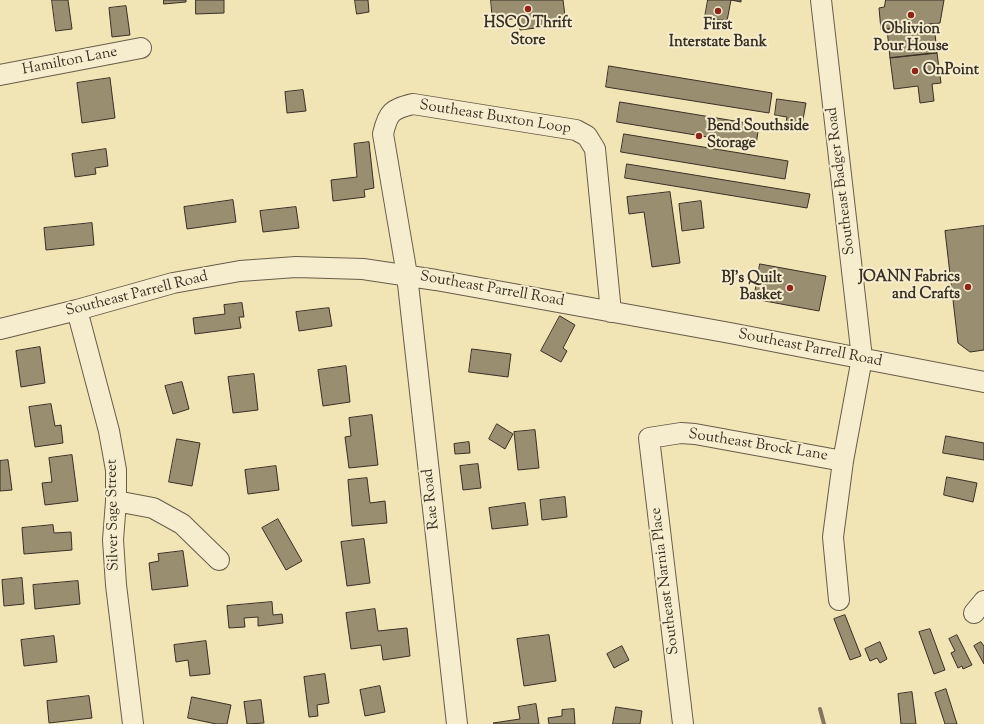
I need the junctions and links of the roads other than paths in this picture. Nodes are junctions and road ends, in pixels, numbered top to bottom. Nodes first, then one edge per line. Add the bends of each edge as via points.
1 (821, 0) edge
2 (141, 48) dead end
3 (0, 75) edge
4 (407, 275) junction
5 (77, 310) junction
6 (611, 312) junction
7 (0, 329) edge
8 (862, 358) junction
9 (984, 382) edge
10 (649, 438) joint
11 (843, 461) junction
12 (116, 501) junction
13 (218, 560) dead end
14 (838, 600) dead end
15 (133, 724) edge
16 (457, 724) edge
17 (683, 724) edge

1 - 8 street, Southeast Badger Road
2 - 3 street, Hamilton Lane
4 - 5 street, Southeast Parrell Road via 296,266 240,271 173,283
4 - 6 street, Southeast Parrell Road
4 - 6 street, Southeast Buxton Loop via 383,134 387,118 397,108 413,104 576,130 587,136 595,149
4 - 16 street, Rae Road
5 - 7 street, Southeast Parrell Road
5 - 12 street, Silver Sage Street via 109,431 116,470
6 - 8 street, Southeast Parrell Road
8 - 9 street, Southeast Parrell Road
8 - 11 street, Southeast Badger Road
10 - 11 street, Southeast Brock Lane via 695,434
10 - 17 street, Southeast Narnia Place
11 - 14 street, Southeast Badger Road via 833,537
12 - 13 street via 153,508 182,524
12 - 15 street, Silver Sage Street via 113,540

